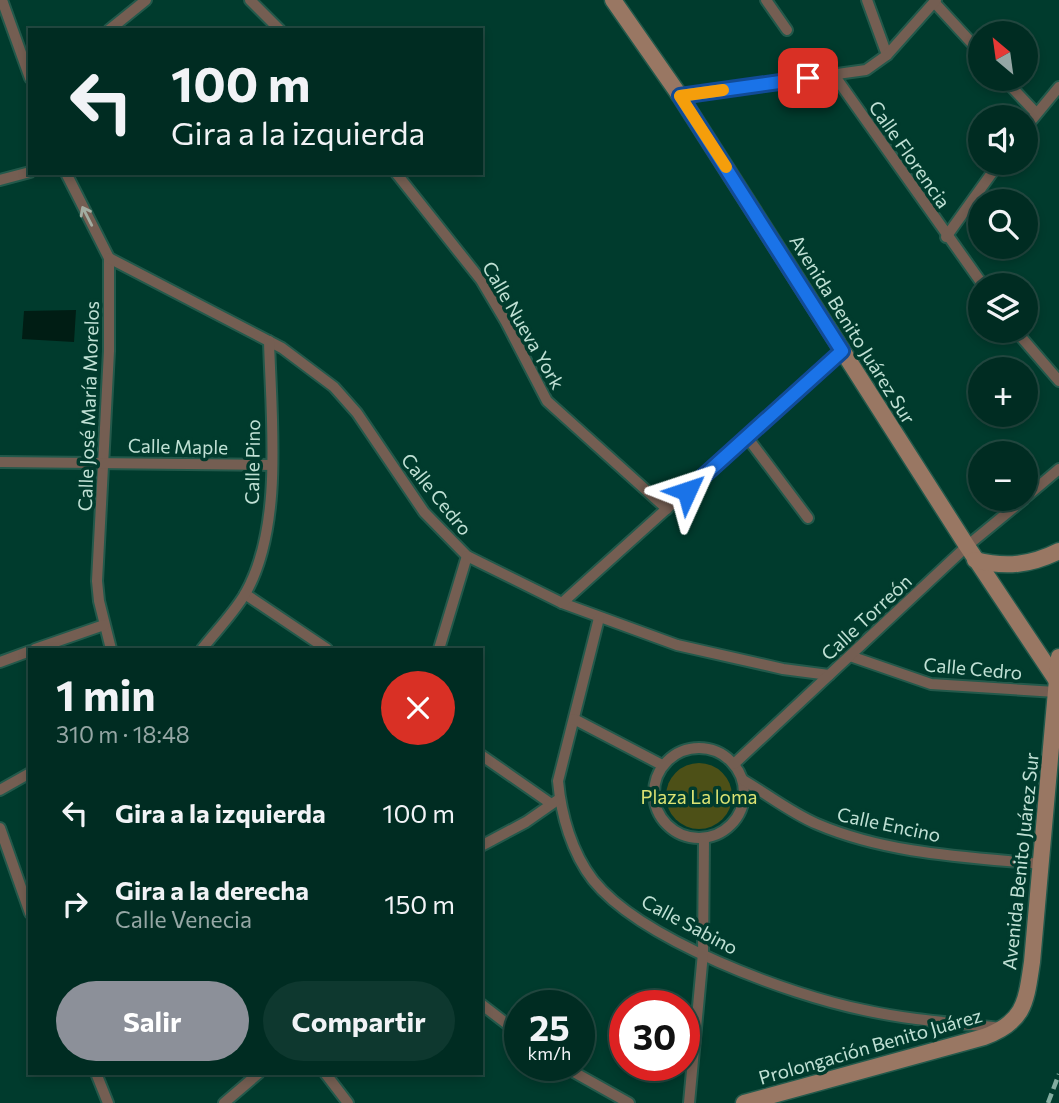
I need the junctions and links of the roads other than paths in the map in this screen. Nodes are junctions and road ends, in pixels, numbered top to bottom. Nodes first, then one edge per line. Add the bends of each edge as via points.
1 (2, 0) edge
2 (146, 0) edge
3 (250, 0) edge
4 (613, 0) edge
5 (766, 0) edge
6 (867, 0) edge
7 (935, 1) edge
8 (111, 28) edge
9 (278, 28) edge
10 (787, 30) dead end
11 (968, 38) edge
12 (887, 55) junction
13 (28, 72) edge
14 (834, 75) junction
15 (1059, 88) edge
16 (1015, 91) edge
17 (680, 96) junction
18 (1028, 105) edge
19 (1038, 111) edge
20 (28, 173) edge
21 (67, 175) edge
22 (398, 175) edge
23 (990, 175) edge
24 (0, 180) edge
25 (946, 236) junction
26 (109, 258) junction
27 (974, 273) edge
28 (269, 341) junction
29 (1026, 343) edge
30 (842, 351) junction
31 (1059, 381) edge
32 (747, 437) junction
33 (0, 462) edge
34 (104, 462) junction
35 (272, 465) junction
36 (1059, 469) edge
37 (1038, 487) edge
38 (667, 509) junction
39 (1012, 511) edge
40 (808, 518) dead end
41 (1059, 551) edge
42 (971, 553) junction
43 (467, 556) junction
44 (245, 594) junction
45 (562, 604) junction
46 (600, 618) junction
47 (104, 625) junction
48 (38, 648) edge
49 (111, 648) edge
50 (203, 648) edge
51 (326, 648) edge
52 (439, 648) edge
53 (28, 652) edge
54 (850, 656) junction
55 (1059, 657) edge
56 (0, 662) edge
57 (829, 675) junction
58 (1056, 687) junction
59 (574, 719) junction
60 (483, 756) edge
61 (734, 764) junction
62 (662, 765) junction
63 (28, 774) edge
64 (743, 780) junction
65 (0, 790) edge
66 (555, 801) junction
67 (0, 828) edge
68 (704, 838) junction
69 (483, 845) edge
70 (1041, 864) junction
71 (28, 907) edge
72 (703, 953) junction
73 (483, 1006) edge
74 (504, 1022) edge
75 (1007, 1029) junction
76 (97, 1075) edge
77 (257, 1075) edge
78 (327, 1075) edge
79 (590, 1081) edge
80 (108, 1103) edge
81 (224, 1103) edge
82 (348, 1103) edge
83 (629, 1103) edge
84 (689, 1103) edge
85 (744, 1103) edge

1 - 13 street
2 - 8 street
3 - 9 street
4 - 17 street, Avenida Benito Juárez Sur
5 - 10 street
6 - 12 street
7 - 11 street
7 - 12 street
12 - 14 street via 866,70
14 - 17 street
14 - 25 street, Calle Florencia
15 - 19 street
16 - 18 street
17 - 30 street, Avenida Benito Juárez Sur
20 - 24 street
26 -> 21 street, Calle José María Morelos
22 - 38 street, Calle Nueva York via 481,280 547,401
23 - 25 street
25 - 27 street, Calle Florencia
26 - 28 street, Calle Cedro
26 - 34 street, Calle José María Morelos
28 - 35 street, Calle Pino
28 - 43 street, Calle Cedro via 293,354 344,397 424,512
29 - 31 street
30 - 32 street
30 - 42 street, Avenida Benito Juárez Sur
32 - 38 street
32 - 40 street
33 - 34 street, Calle Maple
34 - 35 street, Calle Maple
34 - 47 street, Calle José María Morelos via 97,581
35 - 44 street, Calle Pino via 267,523
36 - 37 street, Calle Torreón
38 - 45 street
39 - 42 street, Calle Torreón
41 - 42 street via 1020,565 993,565
42 - 54 street, Calle Torreón
42 - 58 street, Avenida Benito Juárez Sur
43 - 45 street, Calle Cedro
43 - 52 street
44 - 50 street, Calle Pino
44 - 51 street
45 - 46 street, Calle Cedro
46 - 57 street, Calle Cedro via 741,661
46 - 59 street, Calle Sabino
47 - 48 street
47 - 49 street, Calle José María Morelos
53 - 56 street
54 - 57 street, Calle Torreón
54 - 58 street, Calle Cedro via 931,684
55 - 58 street
57 - 61 street, Calle Torreón
58 - 70 street, Avenida Benito Juárez Sur
59 - 62 street
59 - 66 street, Calle Sabino
60 - 66 street
61 - 62 street via 722,753 706,748 682,751
61 - 64 street
62 - 68 street via 653,787 654,805 663,821 676,833
63 - 65 street
64 - 68 street via 745,797 739,814 720,833
64 - 70 street, Calle Encino via 807,820 866,841
66 - 69 street
66 - 72 street, Calle Sabino via 594,881 640,919
67 - 71 street
68 - 72 street
70 - 75 street, Avenida Benito Juárez Sur via 1029,986 1021,1010
72 - 75 street, Calle Sabino via 813,997 864,1011
72 - 84 street
73 - 74 street
75 - 85 street, Prolongación Benito Juárez
76 - 80 street
77 - 81 street
78 - 82 street
79 - 83 street

